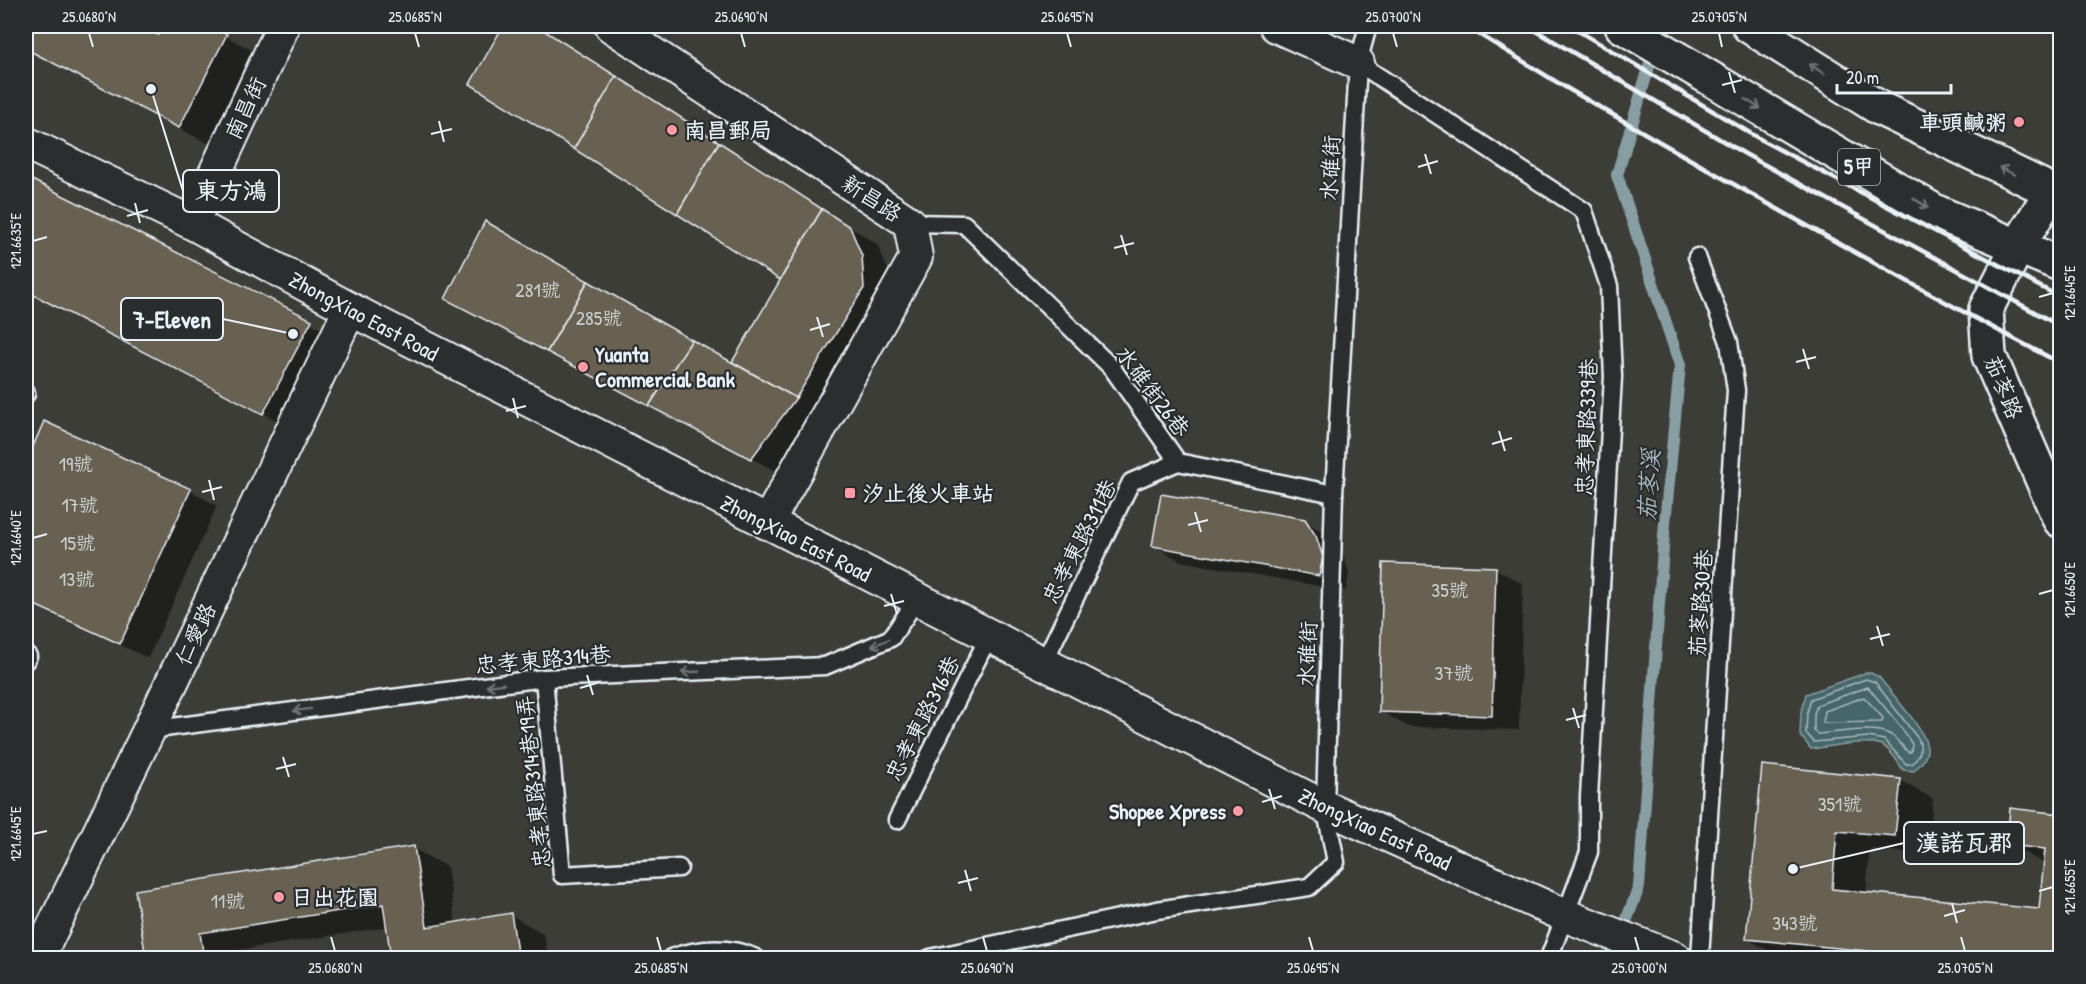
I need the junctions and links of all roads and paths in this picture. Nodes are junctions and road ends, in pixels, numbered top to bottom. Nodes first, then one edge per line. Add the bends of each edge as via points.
1 (283, 26) edge
2 (611, 26) edge
3 (1276, 26) edge
4 (1368, 26) edge
5 (1622, 26) edge
6 (1749, 26) edge
7 (1358, 63) junction
8 (26, 143) edge
9 (2056, 193) edge
10 (192, 223) junction
11 (910, 223) junction
12 (2017, 248) junction
13 (1697, 258) dead end
14 (2061, 264) edge
15 (350, 309) junction
16 (1178, 462) junction
17 (1334, 494) junction
18 (2061, 520) edge
19 (767, 523) junction
20 (917, 599) junction
21 (989, 636) junction
22 (26, 655) edge
23 (26, 660) edge
24 (1043, 664) junction
25 (544, 678) junction
26 (149, 730) junction
27 (1325, 807) junction
28 (897, 820) dead end
29 (679, 868) dead end
30 (1572, 918) junction
31 (38, 958) edge
32 (671, 958) edge
33 (756, 958) edge
34 (930, 958) edge
35 (1549, 958) edge
36 (1675, 958) edge
37 (1700, 958) edge

1 - 10 street, 南昌街
2 - 11 street, 新昌路
3 - 7 street
4 - 7 lane, 水碓街
5 -> 12 main road, 5甲 via 1936,212
9 -> 6 main road via 1879,108
7 - 17 lane, 水碓街
7 - 30 lane, 忠孝東路339巷 via 1584,211 1609,286 1613,377 1589,852
8 - 10 street, ZhongXiao East Road
9 - 12 main road, 茄苳路
10 - 15 street, ZhongXiao East Road
11 - 16 lane, 水碓街26巷 via 964,224 1112,368
11 - 19 street, 新昌路 via 916,257
12 - 14 main road, 5甲
12 - 18 main road, 茄苳路 via 1986,309 1989,356
13 - 37 lane, 茄苳路30巷 via 1729,342 1736,390
15 - 19 street, ZhongXiao East Road
15 - 26 street, 仁愛路
16 - 17 lane, 水碓街26巷
16 - 24 lane, 忠孝東路311巷 via 1131,482
17 - 27 lane, 水碓街
19 - 20 street, ZhongXiao East Road
20 - 21 street, ZhongXiao East Road
20 -> 25 lane, 忠孝東路314巷 via 891,638 825,666
21 - 24 street, ZhongXiao East Road
21 - 28 lane, 忠孝東路316巷
22 - 23 lane
24 - 27 street, ZhongXiao East Road
25 -> 26 lane, 忠孝東路314巷
25 - 29 lane, 忠孝東路314巷19弄 via 562,875
26 - 31 street, 仁愛路
27 - 30 street, ZhongXiao East Road
27 - 34 lane, 水碓街 via 1336,862 1309,886 1157,910
30 - 35 lane, 忠孝東路339巷
30 - 36 street, ZhongXiao East Road
32 - 33 lane via 713,949

